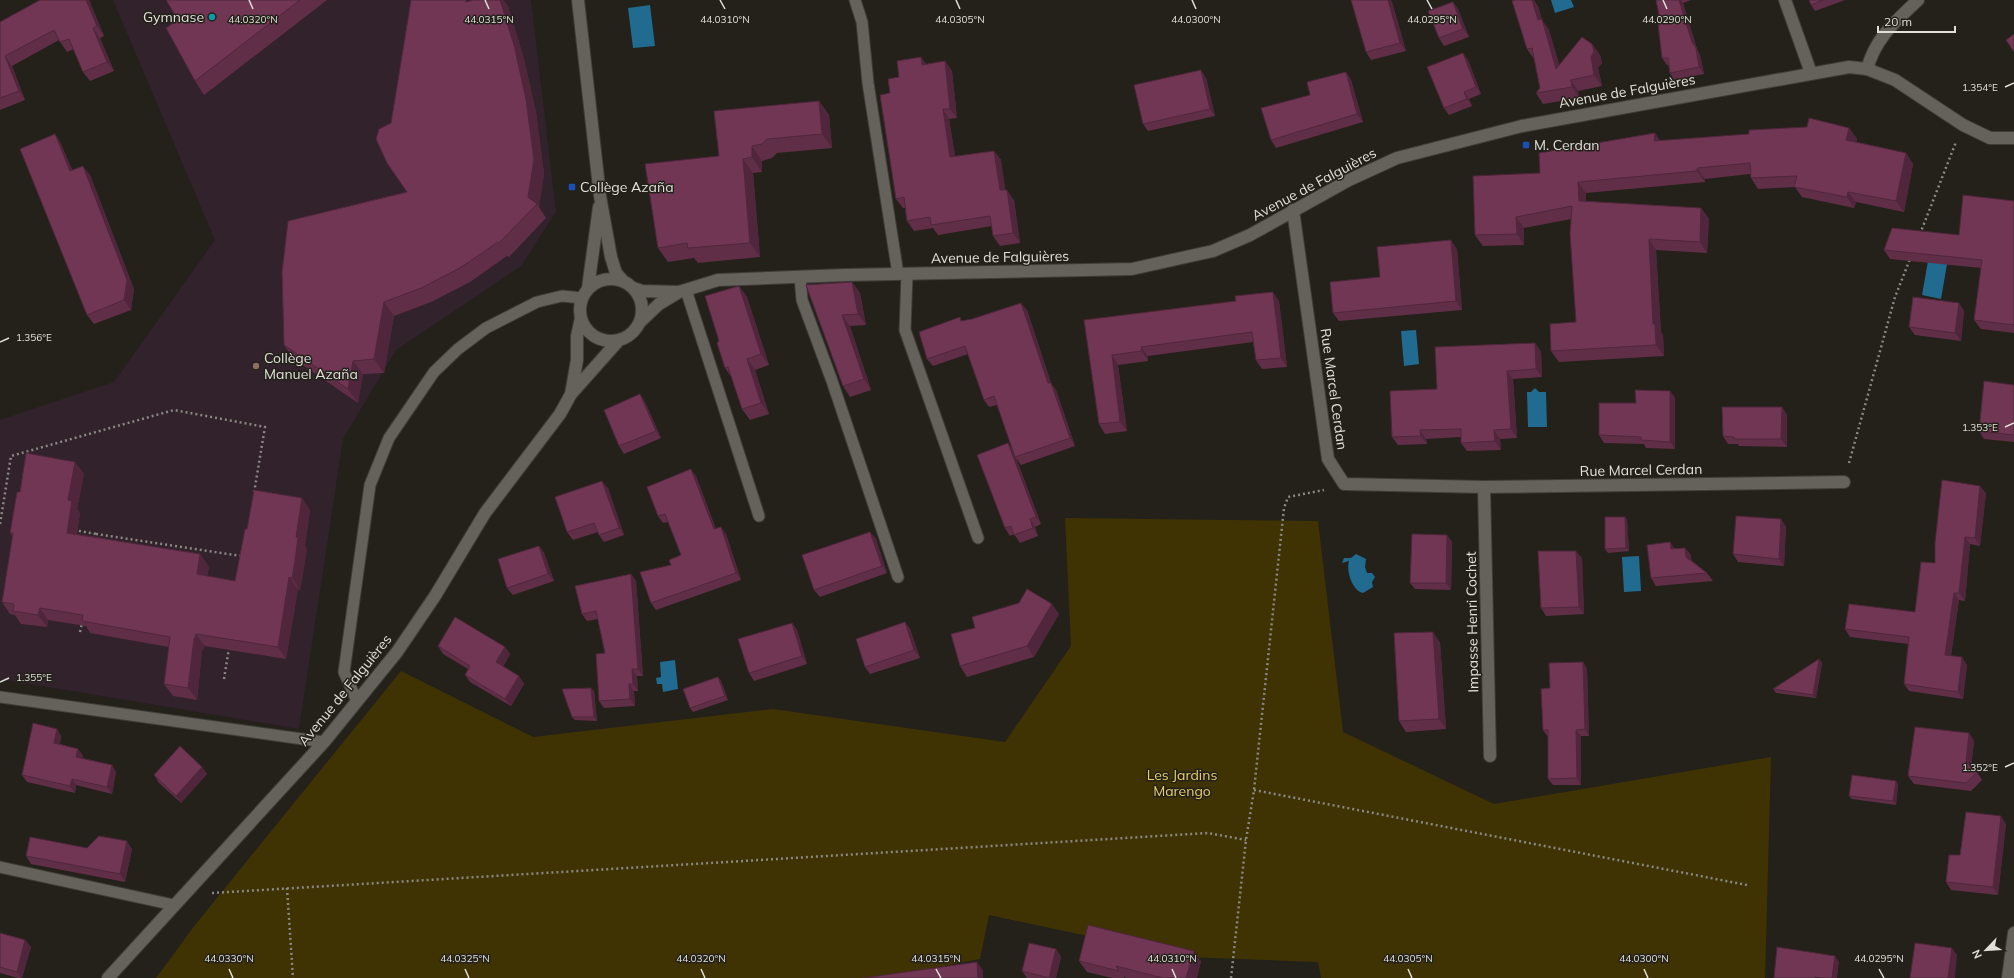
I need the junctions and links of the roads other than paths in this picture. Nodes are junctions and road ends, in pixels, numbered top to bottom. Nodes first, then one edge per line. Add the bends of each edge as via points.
1 (578, 0) edge
2 (855, 0) edge
3 (1785, 0) edge
4 (1918, 0) edge
5 (1867, 69) junction
6 (1811, 73) junction
7 (2014, 138) edge
8 (600, 196) junction
9 (1293, 210) junction
10 (902, 274) junction
11 (800, 277) junction
12 (629, 285) junction
13 (683, 291) junction
14 (585, 293) junction
15 (581, 318) junction
16 (639, 323) junction
17 (619, 340) junction
18 (571, 394) junction
19 (1844, 482) road end
20 (1484, 487) junction
21 (759, 516) dead end
22 (978, 538) dead end
23 (898, 577) dead end
24 (0, 697) edge
25 (357, 701) junction
26 (324, 742) junction
27 (1490, 756) dead end
28 (0, 868) edge
29 (174, 905) junction
30 (2014, 933) edge
31 (108, 978) edge
32 (2008, 978) edge

1 - 8 street
2 - 10 lane via 862,22 868,83
3 - 6 street
4 - 5 street via 1883,33 1871,55
5 - 6 street, Avenue de Falguières via 1849,67
5 - 7 street, Avenue de Falguières via 1895,80 1963,125 1990,138
6 - 9 street, Avenue de Falguières via 1529,125 1448,144 1397,158
8 - 12 street via 611,258 616,273
8 - 14 street
9 - 10 street, Avenue de Falguières via 1250,235 1213,251 1132,269
9 - 20 street, Rue Marcel Cerdan via 1328,458 1344,484
10 - 11 street, Avenue de Falguières
10 - 22 lane via 905,330
11 - 13 street, Avenue de Falguières via 718,280
11 - 23 lane via 802,300
12 - 13 street, Avenue de Falguières via 642,291
12 - 14 street via 615,279 605,279 596,282
12 - 16 street via 641,304
13 - 16 street, Avenue de Falguières via 660,304
13 - 21 lane
14 - 15 street via 580,308
14 - 25 lane via 537,302 486,328 458,349 434,372 389,438 370,485 344,672
15 - 17 street via 591,334 609,341
15 - 18 street, Avenue de Falguières
16 - 17 street via 634,330
17 - 18 street, Avenue de Falguières
18 - 25 street, Avenue de Falguières via 560,414 485,513 435,596 397,652
19 - 20 street, Rue Marcel Cerdan
20 - 27 street, Impasse Henri Cochet
24 - 26 lane
25 - 26 street, Avenue de Falguières
26 - 29 street, Avenue de Falguières
28 - 29 lane
29 - 31 street, Avenue de Falguières
30 - 32 street

